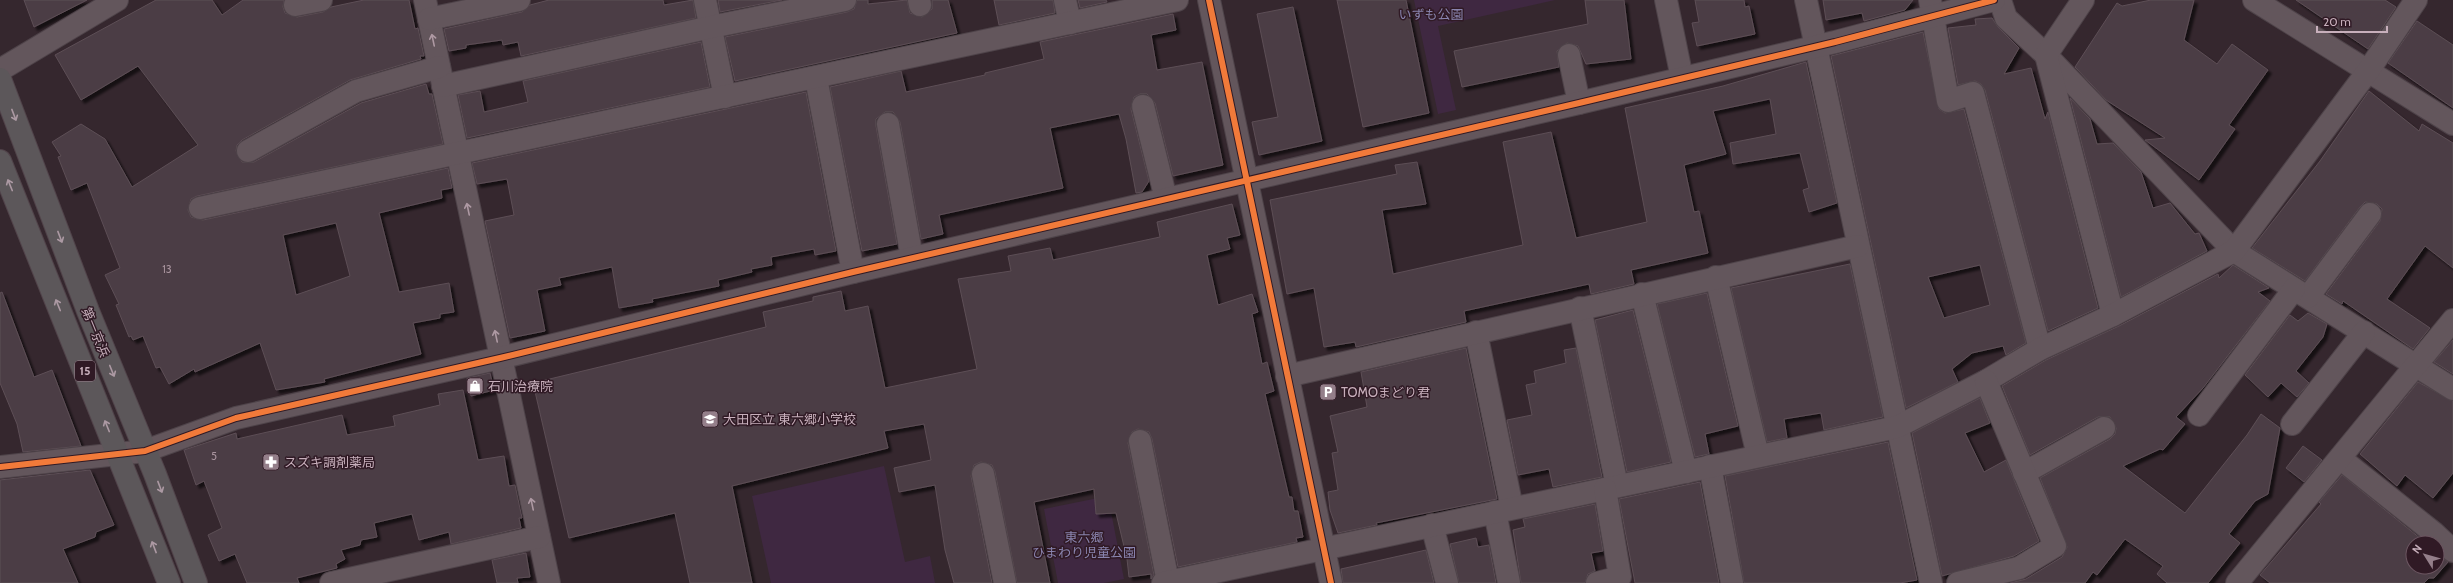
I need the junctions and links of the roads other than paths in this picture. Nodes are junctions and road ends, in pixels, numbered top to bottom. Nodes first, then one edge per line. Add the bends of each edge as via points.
1 (117, 0) edge
2 (321, 0) edge
3 (519, 0) edge
4 (705, 0) edge
5 (845, 0) edge
6 (1066, 0) edge
7 (1177, 0) edge
8 (1209, 0) edge
9 (1666, 0) edge
10 (1806, 0) edge
11 (1994, 0) edge
12 (2000, 0) edge
13 (2083, 0) edge
14 (2254, 0) edge
15 (2416, 0) edge
16 (296, 5) dead end
17 (1932, 8) edge
18 (427, 10) edge
19 (1070, 23) junction
20 (711, 26) junction
21 (1816, 46) junction
22 (1568, 55) dead end
23 (2046, 55) junction
24 (0, 70) edge
25 (2368, 71) junction
26 (441, 76) junction
27 (816, 78) junction
28 (1682, 78) junction
29 (0, 79) edge
30 (726, 97) junction
31 (1579, 103) junction
32 (1143, 106) dead end
33 (888, 124) dead end
34 (2453, 124) edge
35 (248, 151) dead end
36 (456, 152) junction
37 (0, 161) edge
38 (1245, 180) junction
39 (1166, 199) junction
40 (200, 208) dead end
41 (2370, 214) dead end
42 (1858, 246) junction
43 (2234, 251) junction
44 (912, 258) junction
45 (853, 272) junction
46 (1716, 277) junction
47 (2301, 293) junction
48 (1642, 294) junction
49 (1580, 308) junction
50 (2113, 315) junction
51 (2453, 320) edge
52 (1476, 332) junction
53 (2364, 332) junction
54 (2040, 349) junction
55 (500, 358) junction
56 (2416, 365) junction
57 (1287, 376) junction
58 (1986, 381) junction
59 (2453, 389) edge
60 (2199, 415) dead end
61 (2292, 424) dead end
62 (1897, 427) junction
63 (2104, 428) dead end
64 (1140, 441) dead end
65 (145, 451) junction
66 (118, 454) junction
67 (1758, 456) junction
68 (2341, 459) junction
69 (1710, 466) junction
70 (0, 467) edge
71 (1686, 472) junction
72 (2024, 473) junction
73 (983, 474) dead end
74 (1611, 487) junction
75 (1503, 510) junction
76 (1432, 525) junction
77 (539, 537) junction
78 (1324, 549) junction
79 (2453, 551) edge
80 (169, 583) edge
81 (196, 583) edge
82 (330, 583) edge
83 (549, 583) edge
84 (1005, 583) edge
85 (1166, 583) edge
86 (1331, 583) edge
87 (1447, 583) edge
88 (1510, 583) edge
89 (1597, 583) edge
90 (1732, 583) edge
91 (1931, 583) edge
92 (1958, 583) edge
93 (2237, 583) edge

1 - 24 street
2 - 16 street
3 - 18 street
4 - 20 street
5 - 20 street
6 - 19 street
7 - 19 street
8 - 38 street
9 - 28 street
10 - 21 street
11 - 17 street
12 - 23 street via 2006,18
13 - 23 street
14 - 25 street
15 - 25 street
17 - 21 street
17 - 54 street via 1948,101 1973,93
26 -> 18 street
19 - 27 street
20 - 26 street
20 - 30 street
21 - 28 street
21 - 42 street
22 - 31 street
23 - 43 street
23 - 50 street
25 - 34 street
25 - 43 street
26 - 35 street via 356,91
26 - 36 street
27 - 30 street
27 - 45 street
28 - 31 street
29 -> 65 highway, 第一京浜 / 15 via 88,311
30 - 36 street
31 - 38 street
32 - 39 street
33 - 44 street
36 - 40 street
55 -> 36 street
66 -> 37 highway, 第一京浜 / 15
38 - 39 street
38 - 57 street
39 - 44 street
41 - 47 street
42 - 46 street
42 - 62 street
43 - 47 street
43 - 50 street
44 - 45 street
45 - 55 street
46 - 48 street
46 - 67 street
47 - 53 street
47 - 60 street
48 - 49 street
48 - 71 street
49 - 52 street
49 - 74 street
50 - 54 street
51 - 56 street
52 - 57 street
52 - 75 street
53 - 56 street
53 - 61 street
54 - 58 street
55 - 65 street via 236,418
77 -> 55 street
56 - 59 street
56 - 68 street
57 - 78 street
58 - 62 street
58 - 72 street
62 - 67 street
62 - 91 street
63 - 72 street
64 - 85 street
65 - 66 street
65 -> 81 highway, 第一京浜 / 15
66 - 70 street
80 -> 66 highway, 第一京浜 / 15
67 - 69 street
68 - 79 street
68 - 93 street
69 - 71 street
69 - 90 street
71 - 74 street
72 - 92 street via 2055,546 2019,568
73 - 84 street
74 - 75 street
74 - 89 street via 1620,577
75 - 76 street
75 - 88 street
76 - 78 street
76 - 87 street
77 - 82 street
77 - 83 street
78 - 85 street
78 - 86 street

